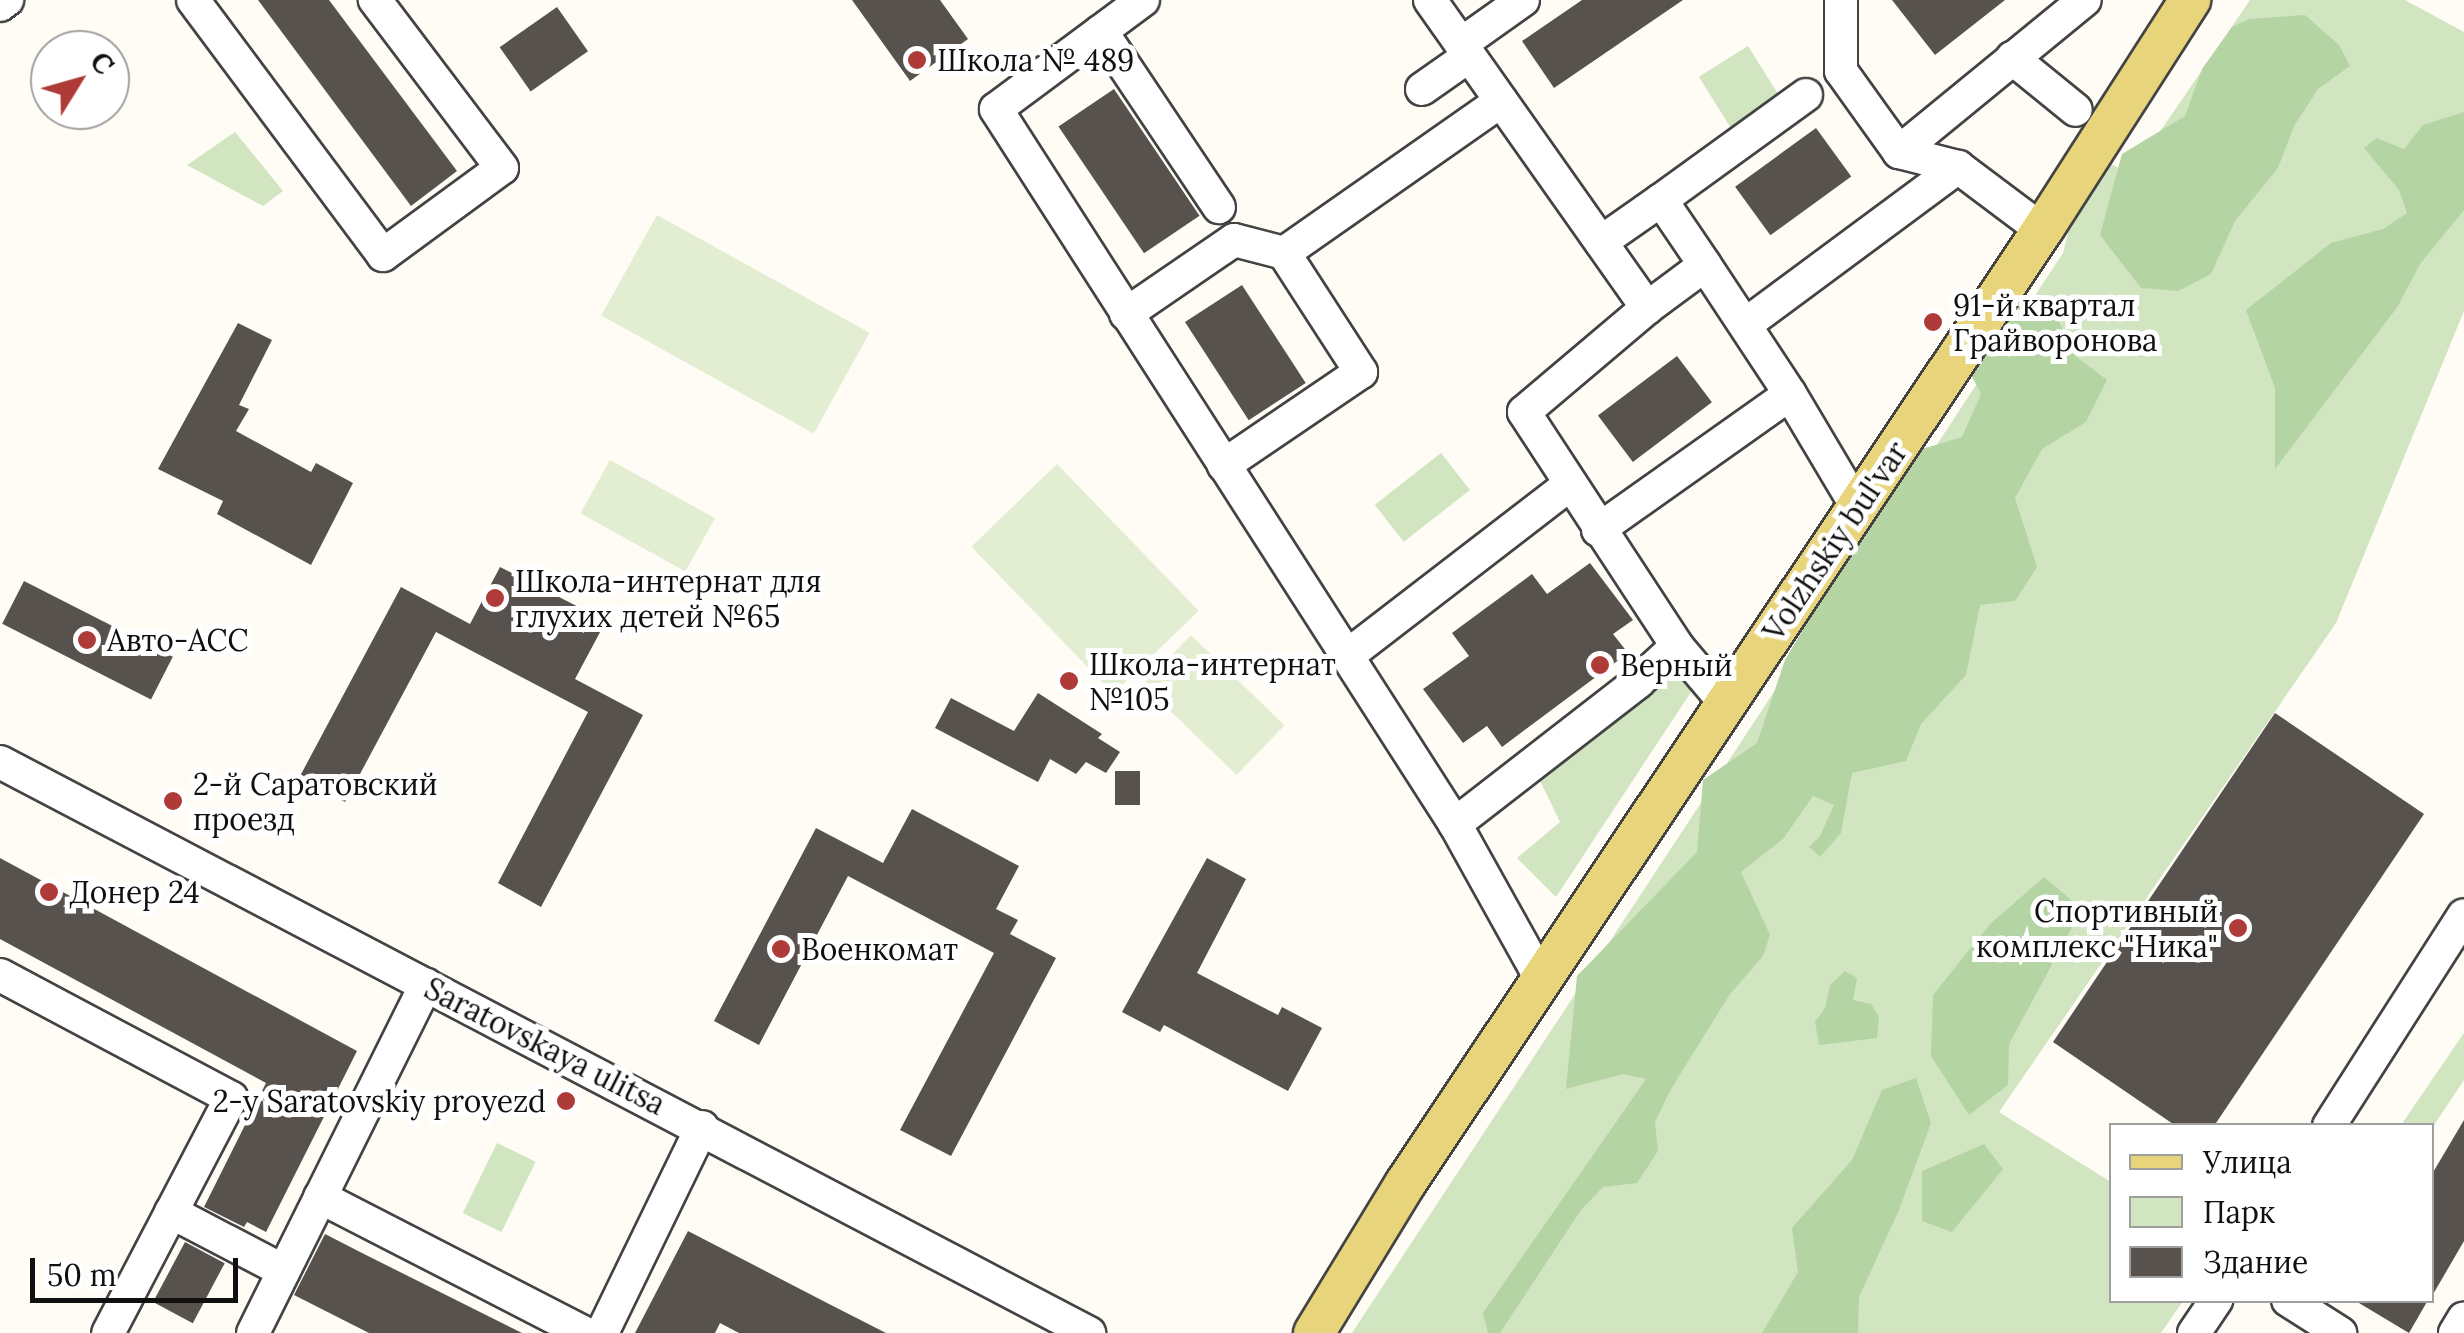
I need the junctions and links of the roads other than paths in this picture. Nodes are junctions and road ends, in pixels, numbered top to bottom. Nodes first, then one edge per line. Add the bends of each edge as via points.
1 (7, 0) edge
2 (193, 0) edge
3 (375, 0) edge
4 (1144, 0) edge
5 (1430, 0) edge
6 (1523, 0) edge
7 (1841, 0) edge
8 (2085, 0) edge
9 (2190, 0) edge
10 (0, 5) edge
11 (1101, 32) junction
12 (1465, 50) junction
13 (2012, 58) junction
14 (1422, 89) dead end
15 (1806, 95) dead end
16 (1502, 101) junction
17 (2076, 110) dead end
18 (1899, 152) junction
19 (1958, 166) junction
20 (1661, 200) junction
21 (1219, 207) dead end
22 (2042, 230) junction
23 (1601, 242) junction
24 (1284, 253) junction
25 (1705, 265) junction
26 (1648, 308) junction
27 (1126, 314) junction
28 (1746, 324) junction
29 (1790, 394) junction
30 (1224, 465) junction
31 (1568, 485) junction
32 (1857, 507) junction
33 (1598, 530) junction
34 (1677, 646) junction
35 (1347, 656) junction
36 (1726, 704) junction
37 (0, 762) edge
38 (1455, 824) junction
39 (2464, 914) edge
40 (0, 975) edge
41 (1542, 980) junction
42 (426, 986) junction
43 (2331, 1123) edge
44 (702, 1127) junction
45 (320, 1197) junction
46 (171, 1212) junction
47 (284, 1271) junction
48 (2214, 1303) edge
49 (2298, 1316) edge
50 (2464, 1318) edge
51 (268, 1328) edge
52 (108, 1333) edge
53 (585, 1333) edge
54 (602, 1333) edge
55 (1088, 1333) edge
56 (1314, 1333) edge
57 (2194, 1333) edge
58 (2340, 1333) edge
59 (2454, 1333) edge

1 - 10 street
2 - 3 street via 383,256 502,168
4 - 11 street
5 - 12 street
6 - 12 street
7 - 18 street via 1841,71
8 - 13 street
9 - 22 main road, Volzhskiy bul'var
11 - 21 street
11 - 27 street via 996,108
12 - 14 street
12 - 16 street
13 - 17 street
13 - 18 street
15 - 20 street
16 - 23 street
16 - 24 street
18 - 19 street
19 - 22 street
19 - 28 street
20 - 23 street
20 - 25 street
22 - 32 main road, Volzhskiy bul'var
23 - 26 street
24 - 27 street via 1234,240
24 - 30 street via 1361,372
25 - 26 street
25 - 28 street
26 - 31 street via 1524,412
27 - 30 street
28 - 29 street
29 - 32 street
29 - 33 street
30 - 35 street
31 - 33 street
31 - 35 street
32 - 36 main road, Volzhskiy bul'var
33 - 34 street
34 - 36 street
34 - 38 street
35 - 38 street
36 - 41 main road, Volzhskiy bul'var
37 - 42 street, Saratovskaya ulitsa
38 - 41 street
39 - 43 street
40 - 46 street via 230,1098
41 - 56 main road, Volzhskiy bul'var
42 - 44 street, Saratovskaya ulitsa
42 - 45 street
44 - 54 street
44 - 55 street, Saratovskaya ulitsa
45 - 47 street
45 - 53 street
46 - 47 street
46 - 52 street
47 - 51 street
48 - 57 street
49 - 58 street
50 - 59 street

